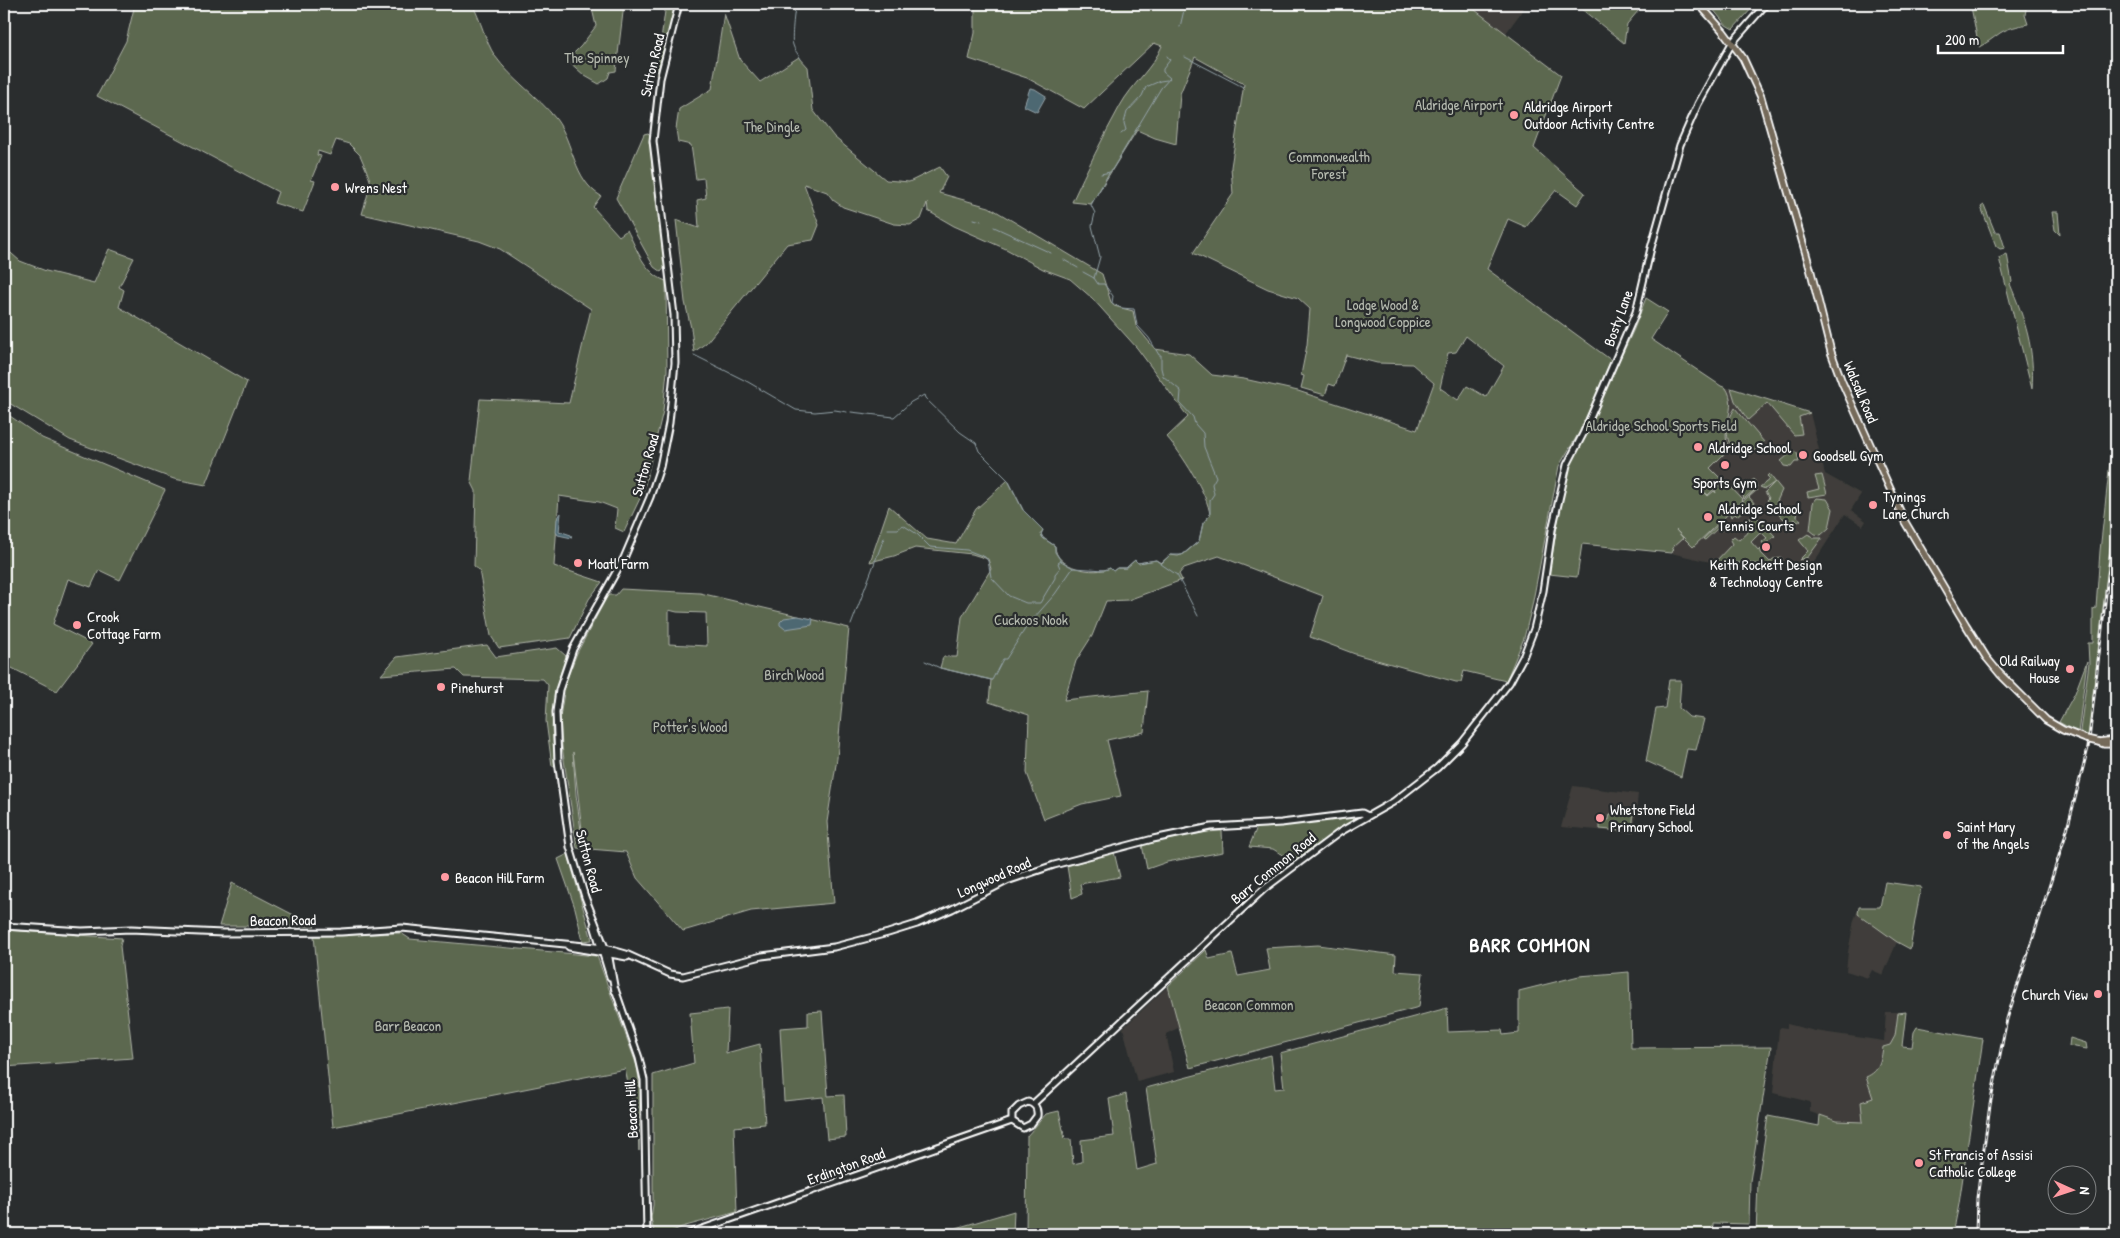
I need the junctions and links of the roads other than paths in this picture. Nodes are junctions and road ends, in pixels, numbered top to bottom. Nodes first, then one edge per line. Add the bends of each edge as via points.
1 (678, 4) edge
2 (1699, 4) edge
3 (1766, 4) edge
4 (1732, 43) junction
5 (1524, 655) joint
6 (2116, 740) edge
7 (2099, 742) junction
8 (2116, 744) edge
9 (1366, 815) junction
10 (4, 926) edge
11 (604, 950) junction
12 (1033, 1104) junction
13 (1012, 1121) junction
14 (647, 1233) edge
15 (688, 1234) edge

1 - 11 main road, Sutton Road via 660,79 653,141 674,315 675,363 669,423 650,497 624,558 573,649 559,690 556,712 558,761 570,847
2 - 4 main road, Walsall Road
3 - 4 main road, Bosty Lane
4 - 5 main road, Bosty Lane via 1698,104 1680,145 1636,312 1567,465 1536,622
4 - 7 main road, Walsall Road, bridge via 1761,98 1839,373 1905,522 1966,625 2000,674 2046,720 2063,730
5 - 9 main road, Barr Common Road via 1501,694 1449,756 1392,802
6 - 7 main road
7 - 8 main road
9 - 11 main road, Longwood Road via 1226,825 1153,839 1007,881 917,924 834,947 762,956 683,976
9 - 12 main road, Barr Common Road via 1264,889
10 - 11 main road, Beacon Road via 82,932 131,930 240,934 402,928
11 - 14 main road, Beacon Hill via 644,1080
12 - 13 main road via 1028,1102 1019,1106 1012,1114
12 - 13 main road via 1037,1108 1037,1116 1031,1124 1023,1128
13 - 15 main road, Erdington Road

